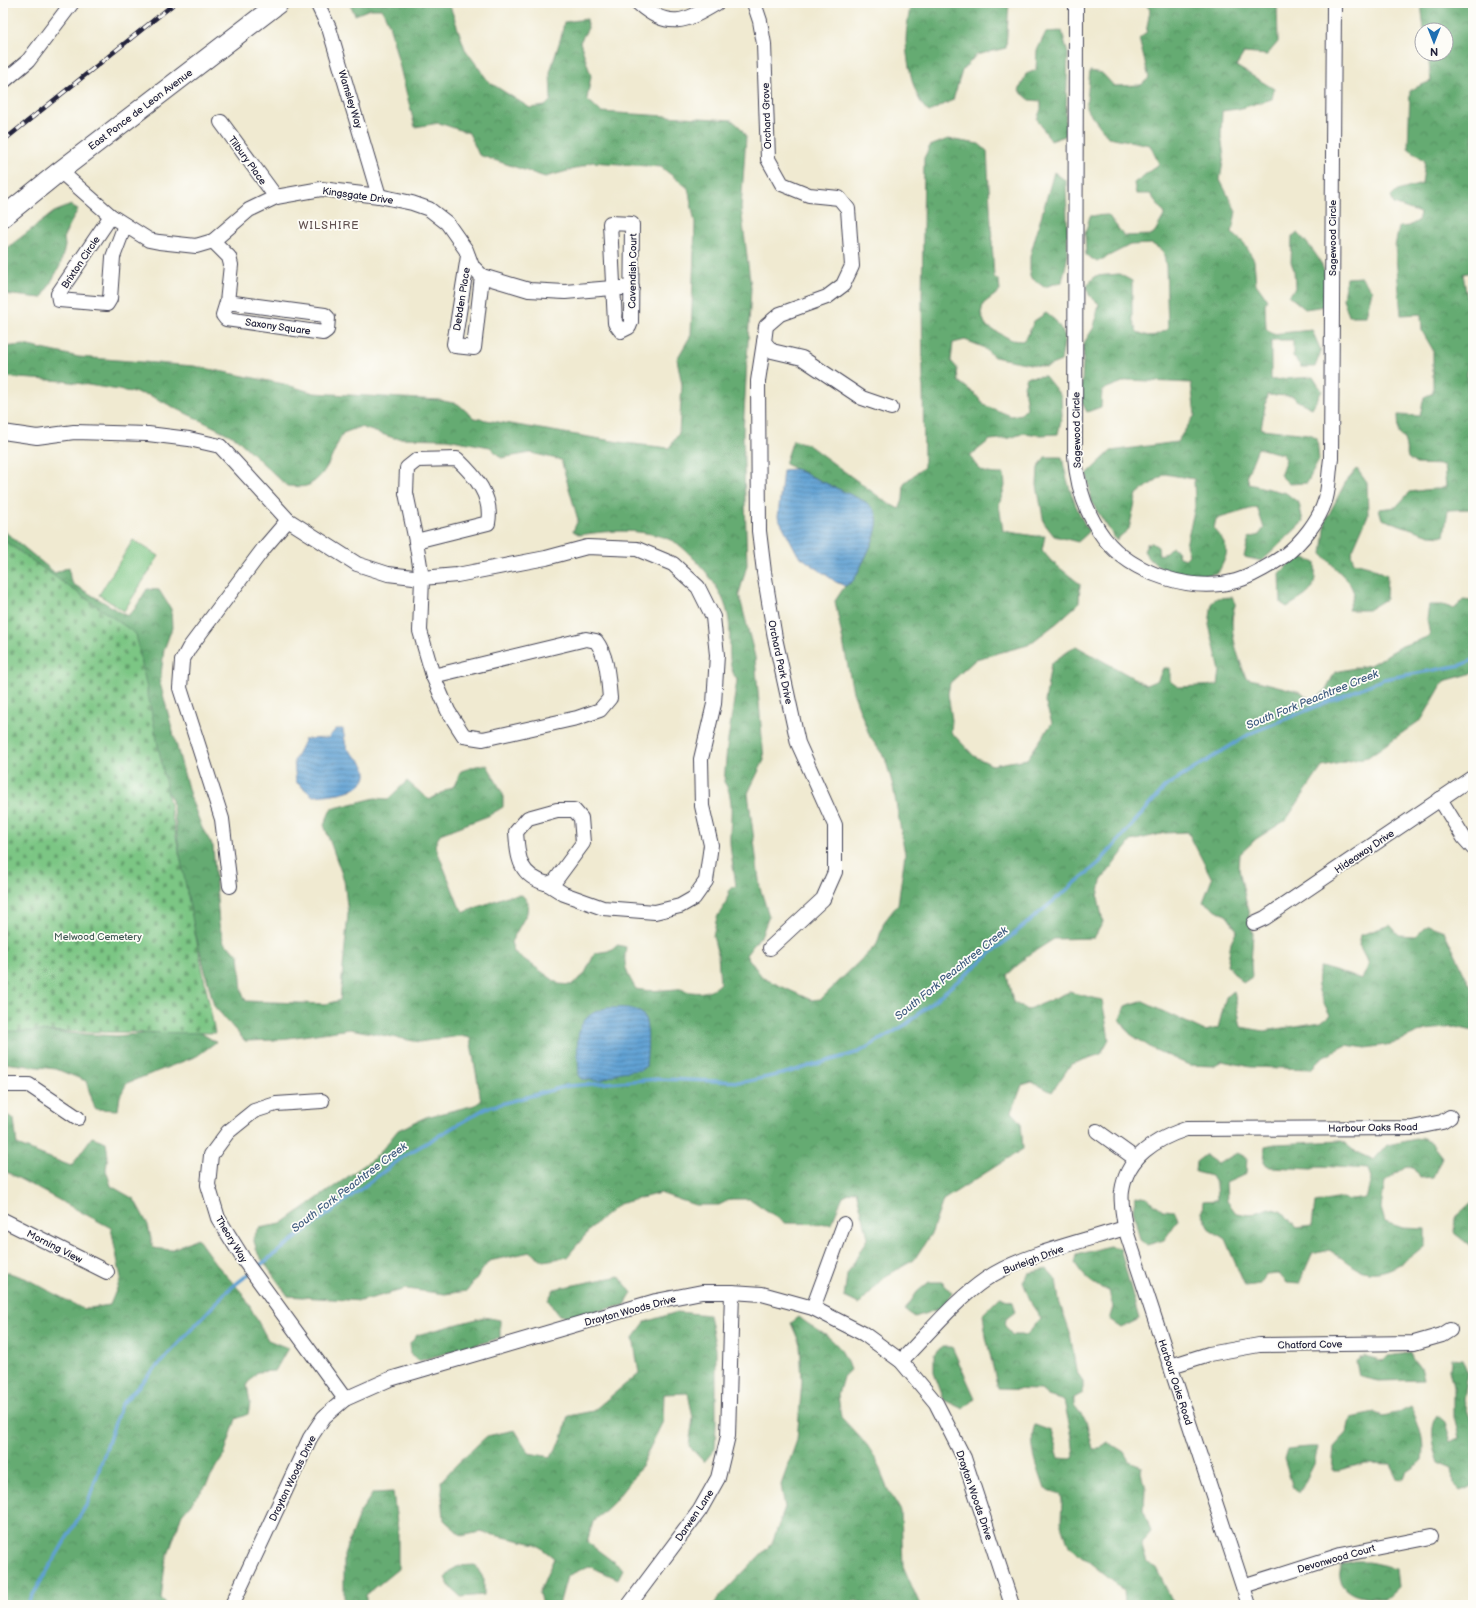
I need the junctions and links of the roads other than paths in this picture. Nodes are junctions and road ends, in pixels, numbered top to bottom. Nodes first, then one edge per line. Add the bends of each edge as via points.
1 (72, 3) edge
2 (279, 3) edge
3 (317, 3) edge
4 (638, 3) edge
5 (717, 3) edge
6 (754, 3) edge
7 (1076, 3) edge
8 (1334, 3) edge
9 (3, 82) edge
10 (221, 122) dead end
11 (60, 171) junction
12 (379, 196) junction
13 (276, 197) junction
14 (111, 216) junction
15 (3, 217) edge
16 (125, 226) junction
17 (213, 241) junction
18 (468, 256) junction
19 (482, 276) junction
20 (612, 288) junction
21 (632, 288) junction
22 (227, 302) junction
23 (764, 342) junction
24 (892, 408) dead end
25 (3, 432) edge
26 (288, 520) junction
27 (416, 541) junction
28 (422, 578) junction
29 (433, 676) junction
30 (1473, 777) edge
31 (1440, 799) junction
32 (1473, 848) edge
33 (548, 884) junction
34 (230, 886) dead end
35 (1254, 923) dead end
36 (770, 948) dead end
37 (3, 1085) edge
38 (322, 1101) dead end
39 (78, 1118) dead end
40 (1450, 1118) dead end
41 (1097, 1131) dead end
42 (1136, 1158) junction
43 (3, 1220) edge
44 (844, 1224) dead end
45 (1125, 1228) junction
46 (107, 1272) dead end
47 (732, 1292) junction
48 (813, 1308) junction
49 (1450, 1330) dead end
50 (901, 1362) junction
51 (1170, 1366) junction
52 (345, 1399) junction
53 (1431, 1537) dead end
54 (1243, 1586) junction
55 (232, 1605) edge
56 (629, 1605) edge
57 (1012, 1605) edge
58 (1249, 1605) edge

1 - 9 street via 28,61
2 - 11 main road, East Ponce de Leon Avenue
3 - 12 street, Wamsley Way via 329,28
4 - 5 street via 650,14 664,20 694,17
6 - 23 street, Orchard Grove via 764,44 768,159 782,184 809,195 839,198 844,203 848,209 852,266 843,285 827,297 780,314 766,326
7 - 8 street, Sagewood Circle via 1077,479 1090,516 1105,539 1125,558 1150,573 1200,585 1235,581 1269,566 1295,547 1317,519 1326,499 1331,459
10 - 13 street, Tilbury Place
11 - 14 street, Kingsgate Drive
11 - 15 main road, East Ponce de Leon Avenue
12 - 13 street, Kingsgate Drive via 321,189
12 - 18 street, Kingsgate Drive via 429,209 447,223
13 - 17 street, Kingsgate Drive via 249,210
14 - 16 street, Kingsgate Drive
14 - 16 street, Brixton Circle via 58,294 59,300 107,304 110,298 113,257
16 - 17 street, Kingsgate Drive via 149,240 159,242 196,246
17 - 22 street, Saxony Square via 229,257 231,265
18 - 19 street, Kingsgate Drive via 472,266
18 - 19 street, Debden Place via 455,346 474,348
19 - 20 street via 529,290 566,292
20 - 21 street
20 - 21 street, Cavendish Court via 614,323 620,331 629,327 631,322
20 - 21 street, Cavendish Court via 610,224 632,224
22 - 22 street, Saxony Square via 223,316 226,319 323,333 327,330 328,318 325,315
23 - 24 street via 772,351 802,358 862,398
23 - 36 street, Orchard Park Drive via 758,381 759,531 764,572 775,638 798,744 835,825 835,872 824,899
25 - 26 street via 37,437 74,432 148,434 220,446
26 - 28 street via 357,564 388,574
26 - 34 street via 264,548 182,661 180,688 222,819
27 - 27 street via 488,523 489,515 483,490 475,477 457,460 417,460 407,468 406,493
27 - 28 street
28 - 29 street via 420,631
28 - 33 street via 457,575 539,560 587,547 637,549 673,564 698,587 713,617 717,655 714,704 701,759 700,778 702,806 711,845 706,881 694,898 680,906 655,912 603,908 564,894
29 - 29 street via 586,639 596,642 603,650 610,698 600,710 577,718 483,740 464,736 448,711
30 - 31 street, Hideaway Drive
31 - 32 street
31 - 35 street, Hideaway Drive
33 - 33 street via 536,881 524,870 518,856 516,832 528,818 557,810 574,810 581,818 583,843 555,881
37 - 39 street via 29,1085
38 - 52 street, Theory Way via 276,1104 254,1111 228,1132 211,1155 208,1185 218,1218 246,1263
40 - 42 street, Harbour Oaks Road via 1412,1128 1186,1129 1164,1136 1148,1146
41 - 42 street
42 - 45 street, Harbour Oaks Road via 1122,1191
43 - 46 street, Morning View
44 - 48 street
45 - 50 street, Burleigh Drive via 1055,1250 986,1279 967,1294
45 - 51 street, Harbour Oaks Road
47 - 48 street, Drayton Woods Drive via 762,1294
47 - 52 street, Drayton Woods Drive via 702,1292 656,1300 390,1379
47 - 56 street, Darwen Lane via 728,1436 718,1478 700,1510
48 - 50 street, Drayton Woods Drive via 864,1334
49 - 51 street, Chatford Cove via 1414,1343 1259,1345 1209,1354
50 - 57 street, Drayton Woods Drive via 936,1403 964,1458
51 - 54 street, Harbour Oaks Road
52 - 55 street, Drayton Woods Drive via 324,1417 310,1438
53 - 54 street, Devonwood Court via 1341,1555
54 - 58 street, Harbour Oaks Road

